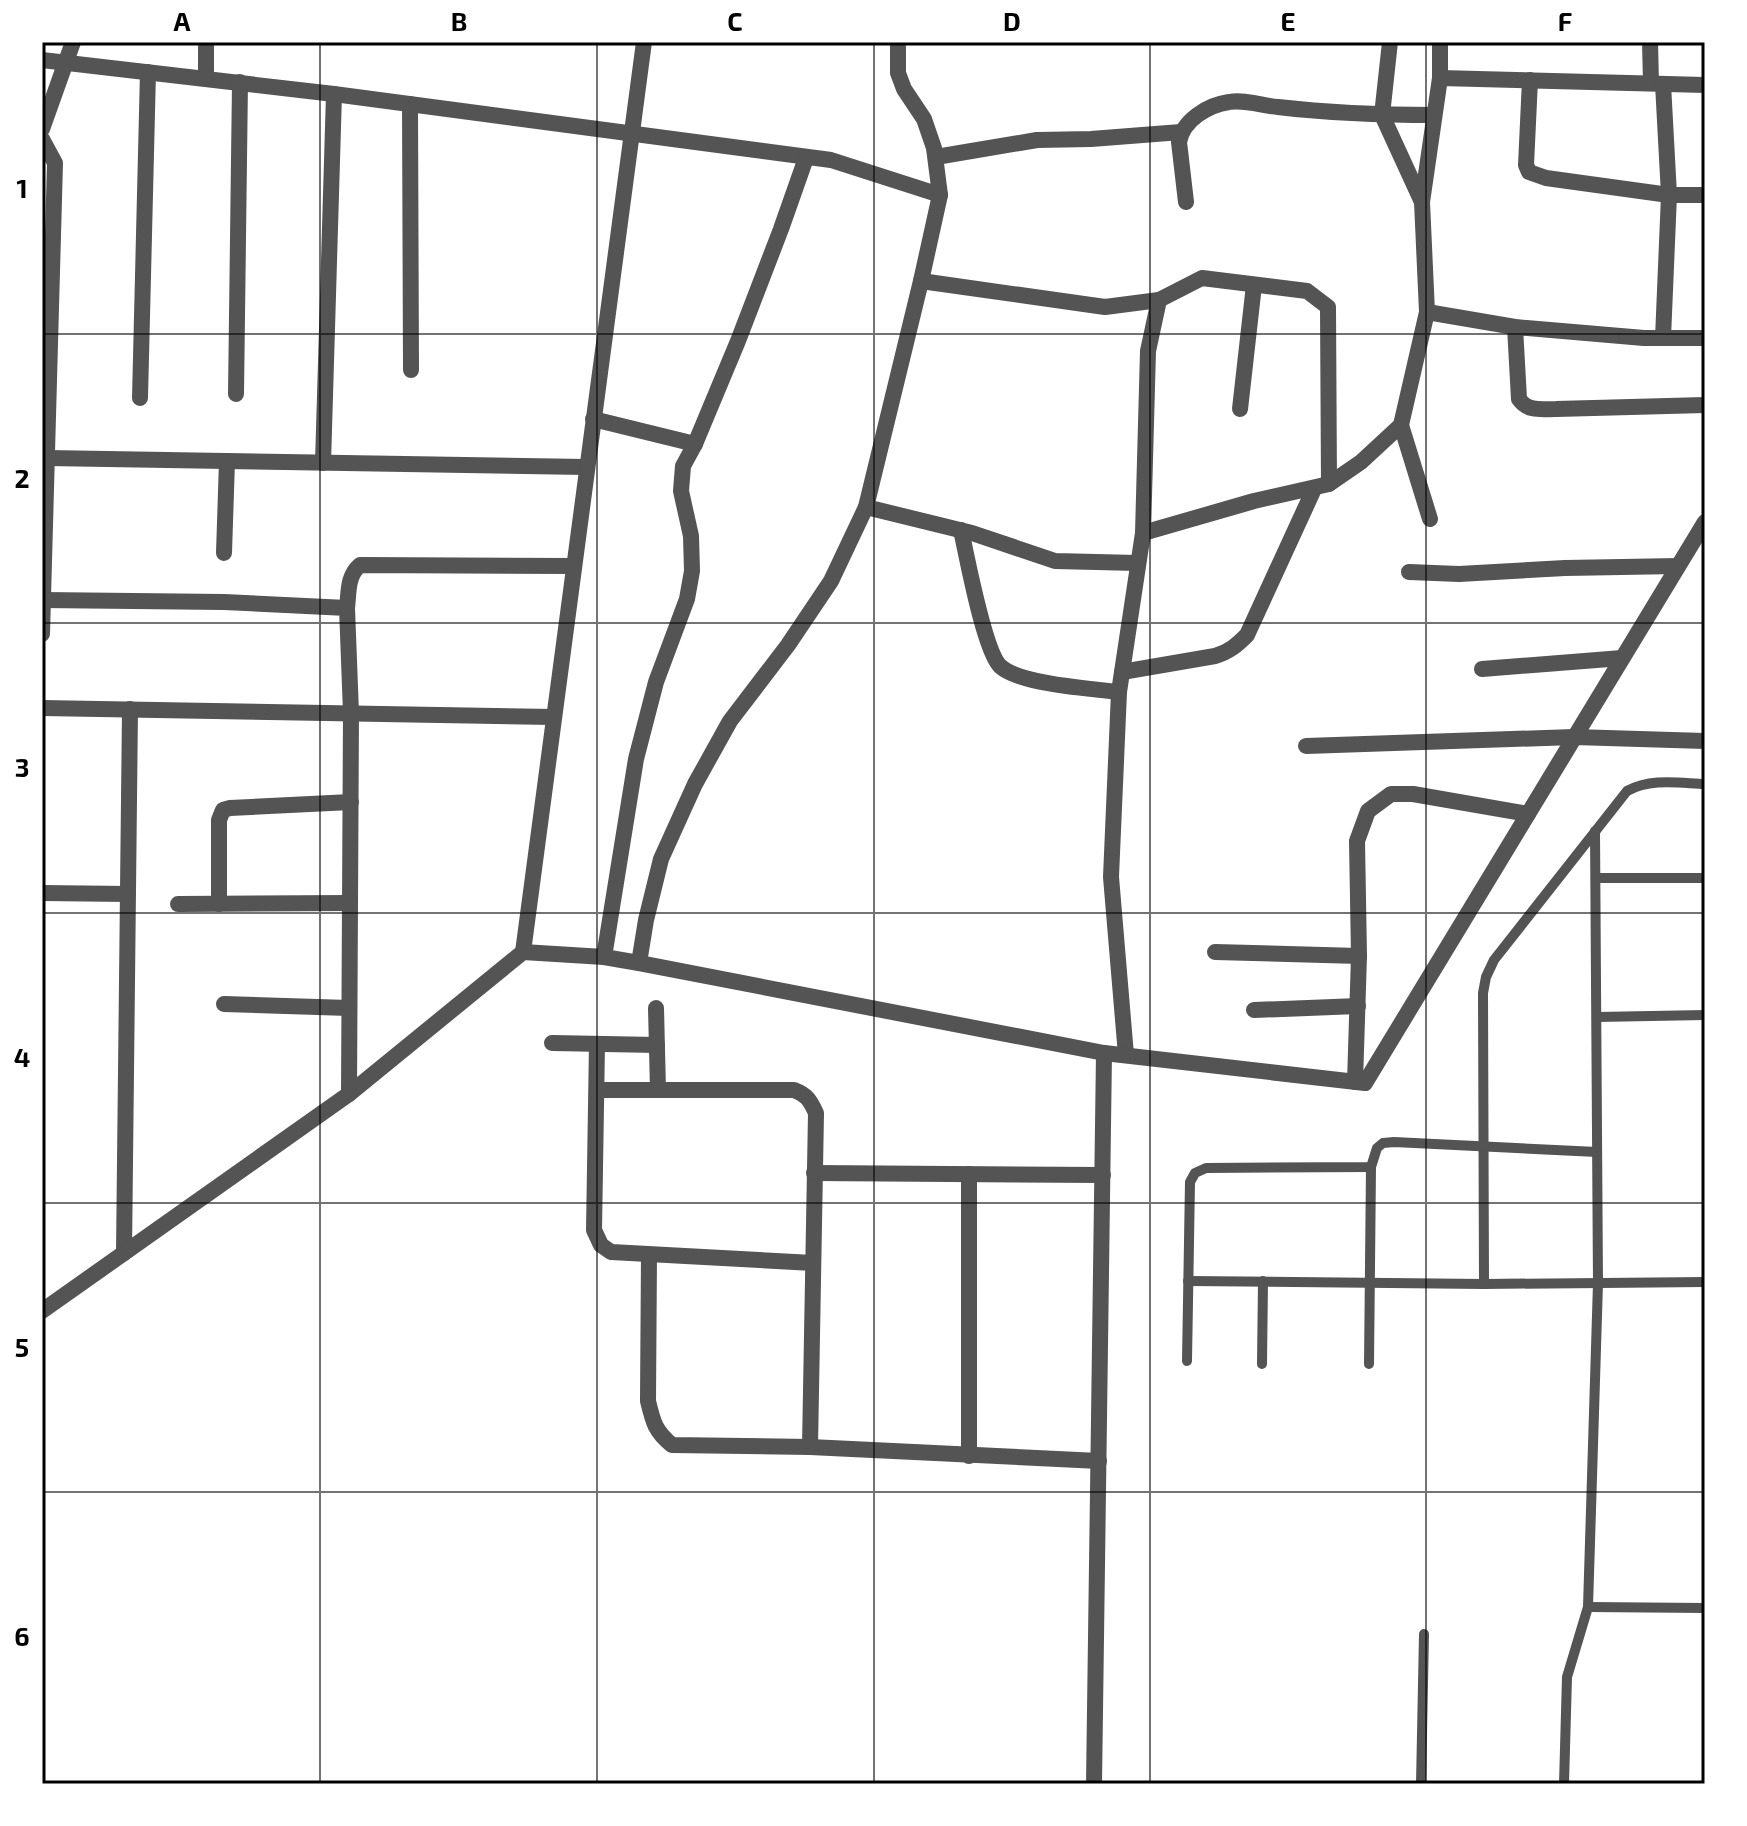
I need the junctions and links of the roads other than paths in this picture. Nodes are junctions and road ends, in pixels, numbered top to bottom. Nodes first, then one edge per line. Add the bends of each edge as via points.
1 (73, 42) edge
2 (206, 42) edge
3 (644, 42) edge
4 (898, 42) edge
5 (1390, 42) edge
6 (1440, 42) edge
7 (1650, 42) edge
8 (42, 60) edge
9 (65, 62) junction
10 (148, 72) junction
11 (1440, 78) junction
12 (206, 79) junction
13 (1530, 80) junction
14 (240, 82) junction
15 (1657, 84) junction
16 (1705, 85) edge
17 (334, 94) junction
18 (410, 104) junction
19 (1382, 115) junction
20 (1434, 115) junction
21 (42, 129) edge
22 (1181, 132) junction
23 (631, 133) junction
24 (42, 139) edge
25 (936, 157) junction
26 (806, 158) junction
27 (940, 195) junction
28 (1669, 195) junction
29 (1705, 195) edge
30 (1186, 202) dead end
31 (1422, 202) junction
32 (921, 281) junction
33 (1254, 285) junction
34 (1159, 300) junction
35 (1427, 312) junction
36 (1515, 327) junction
37 (1663, 338) junction
38 (1705, 338) edge
39 (411, 370) dead end
40 (236, 394) dead end
41 (140, 398) dead end
42 (1705, 405) edge
43 (1240, 409) dead end
44 (593, 419) junction
45 (1401, 425) junction
46 (695, 444) junction
47 (47, 458) junction
48 (227, 461) junction
49 (323, 463) junction
50 (586, 467) junction
51 (1322, 487) junction
52 (866, 507) junction
53 (1430, 519) dead end
54 (1705, 522) edge
55 (961, 530) junction
56 (1143, 533) junction
57 (224, 553) dead end
58 (1137, 563) junction
59 (573, 566) junction
60 (1678, 566) junction
61 (1409, 572) dead end
62 (42, 600) edge
63 (347, 608) junction
64 (42, 634) edge
65 (1622, 658) junction
66 (1482, 669) dead end
67 (1122, 672) junction
68 (1119, 692) junction
69 (42, 708) edge
70 (130, 709) junction
71 (351, 713) junction
72 (553, 717) junction
73 (1574, 737) junction
74 (1705, 741) edge
75 (1306, 746) dead end
76 (1705, 784) edge
77 (351, 802) junction
78 (1528, 814) junction
79 (1595, 831) junction
80 (1597, 878) junction
81 (1705, 878) edge
82 (42, 893) edge
83 (128, 894) junction
84 (350, 903) junction
85 (178, 904) dead end
86 (219, 904) junction
87 (523, 952) junction
88 (1215, 952) dead end
89 (1359, 956) junction
90 (604, 957) junction
91 (639, 963) junction
92 (224, 1004) dead end
93 (1358, 1006) junction
94 (349, 1008) junction
95 (656, 1008) dead end
96 (1254, 1010) dead end
97 (1705, 1015) edge
98 (1597, 1017) junction
99 (552, 1043) dead end
100 (597, 1044) junction
101 (657, 1045) junction
102 (1104, 1053) junction
103 (1126, 1055) junction
104 (1355, 1082) junction
105 (597, 1090) junction
106 (658, 1090) junction
107 (349, 1094) junction
108 (1485, 1145) junction
109 (1597, 1152) junction
110 (1371, 1167) junction
111 (814, 1173) junction
112 (969, 1174) junction
113 (1103, 1175) junction
114 (124, 1253) junction
115 (649, 1255) junction
116 (813, 1263) junction
117 (1188, 1281) junction
118 (1263, 1281) junction
119 (1705, 1282) edge
120 (1369, 1283) junction
121 (1598, 1283) junction
122 (1484, 1284) junction
123 (42, 1311) edge
124 (1187, 1361) dead end
125 (1262, 1364) dead end
126 (1369, 1364) dead end
127 (810, 1447) junction
128 (969, 1456) junction
129 (1099, 1461) junction
130 (1588, 1607) junction
131 (1705, 1608) edge
132 (1424, 1634) dead end
133 (1094, 1784) edge
134 (1421, 1784) edge
135 (1564, 1784) edge

1 - 9 street
2 - 12 street
3 - 23 street
4 - 25 street via 898,73 924,119
5 - 19 street
6 - 11 street
7 - 15 street
8 - 9 street
9 - 10 street
9 - 21 street
10 - 12 street
10 - 41 street
11 - 13 street
11 - 20 street
12 - 14 street
13 - 15 street
13 - 28 street via 1529,172
14 - 17 street
14 - 40 street
15 - 16 street
15 - 28 street
17 - 18 street
17 - 49 street
18 - 23 street
18 - 39 street
19 - 20 street
19 - 22 street via 1233,101 1213,105
19 - 31 street
20 - 31 street
22 - 25 street via 1037,140
22 - 30 street
23 - 26 street
23 - 44 street
24 - 47 street via 55,163
25 - 27 street
26 - 27 street via 831,160
26 - 46 street
27 - 32 street
28 - 29 street
28 - 37 street
31 - 35 street
32 - 34 street via 1105,307
32 - 52 street
33 - 34 street via 1202,278
33 - 43 street
33 - 51 street via 1307,291 1328,307
34 - 56 street via 1148,351
35 - 36 street
35 - 45 street
36 - 37 street
36 - 42 street via 1519,399 1524,406
37 - 38 street
44 - 46 street
44 - 50 street
45 - 51 street via 1361,462
45 - 53 street
46 - 90 street via 683,466 681,491 691,536 690,585 636,759
47 - 48 street
47 - 62 street
48 - 49 street
48 - 57 street
49 - 50 street
50 - 59 street
51 - 56 street
51 - 67 street via 1247,635 1236,646 1215,656
52 - 55 street
52 - 91 street via 831,581 730,721 695,784 661,859
54 - 60 street
55 - 58 street via 1055,561
55 - 68 street via 989,648 1000,666 1023,677
56 - 58 street
58 - 67 street
59 - 63 street via 360,565 350,579
59 - 72 street
60 - 61 street
60 - 65 street
62 - 63 street
62 - 64 street
63 - 71 street
65 - 66 street
65 - 73 street
67 - 68 street
68 - 103 street via 1111,877
69 - 70 street
70 - 71 street
70 - 83 street
71 - 72 street
71 - 77 street
72 - 87 street
73 - 74 street
73 - 75 street
73 - 78 street
76 - 79 lane via 1639,784
77 - 84 street
77 - 86 street via 223,810
78 - 89 street via 1413,794 1391,794 1368,811 1357,841
78 - 104 street via 1365,1083
79 - 80 lane
79 - 108 lane via 1486,977
80 - 81 lane
80 - 98 lane
82 - 83 street
83 - 114 street
84 - 86 street
84 - 94 street
85 - 86 street
87 - 90 street
87 - 107 street
88 - 89 street
89 - 93 street
90 - 91 street
91 - 102 street
92 - 94 street
93 - 96 street
93 - 104 street
94 - 107 street
95 - 101 street
97 - 98 lane
98 - 109 lane
99 - 100 street
100 - 101 street
100 - 105 street
101 - 106 street
102 - 103 street
102 - 113 street
103 - 104 street
105 - 106 street
105 - 115 street via 594,1230 611,1252
106 - 111 street via 794,1090 806,1095 816,1113
107 - 114 street
108 - 109 lane
108 - 110 lane via 1383,1143
108 - 122 lane
109 - 121 lane
110 - 117 lane via 1206,1168 1195,1173 1190,1182
110 - 120 lane
111 - 112 street
111 - 116 street
112 - 113 street
112 - 128 street
113 - 129 street
114 - 123 street
115 - 116 street
115 - 127 street via 648,1401 661,1436 672,1445
116 - 127 street
117 - 118 lane
117 - 124 lane
118 - 120 lane
118 - 125 lane
119 - 121 lane
120 - 122 lane
120 - 126 lane
121 - 122 lane
121 - 130 lane
127 - 128 street
128 - 129 street
129 - 133 street
130 - 131 lane
130 - 135 lane via 1567,1677
132 - 134 lane

